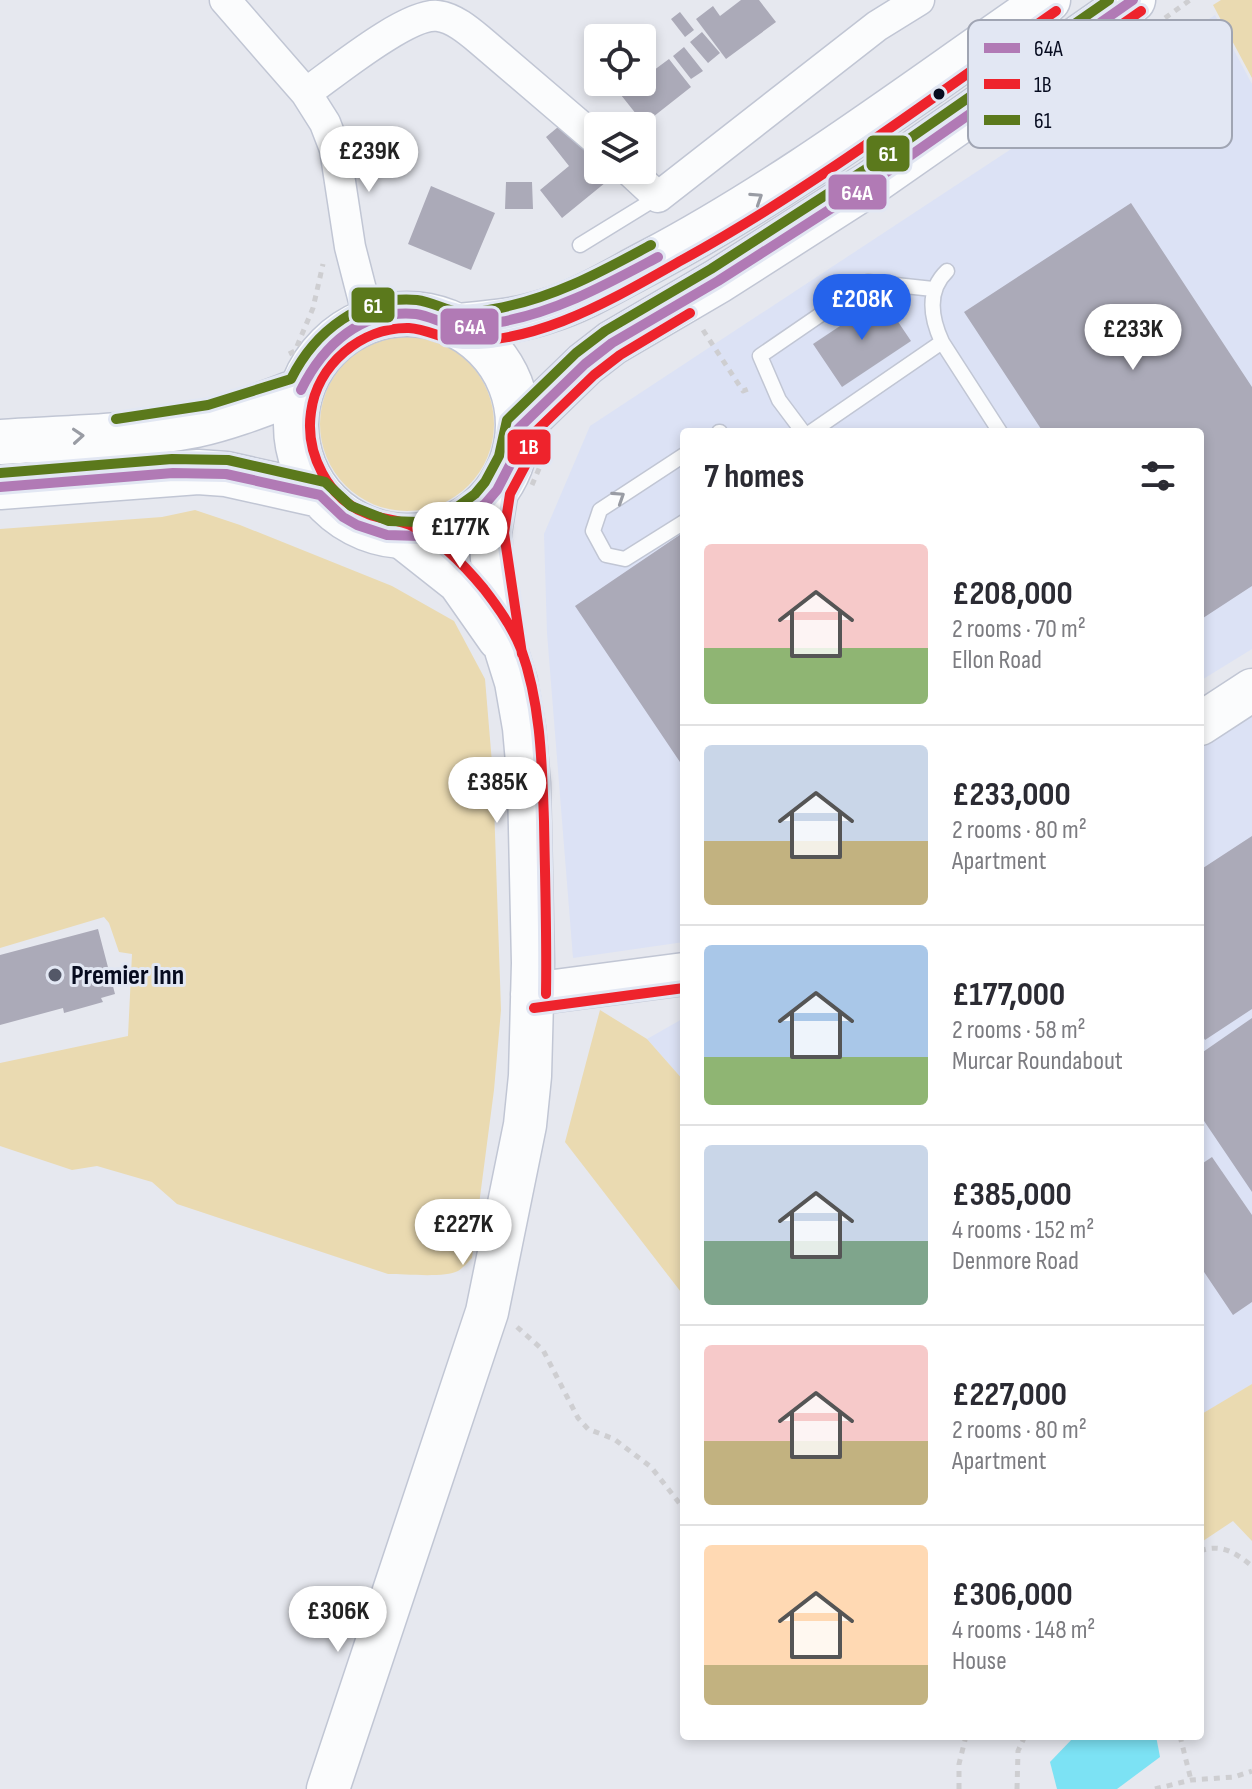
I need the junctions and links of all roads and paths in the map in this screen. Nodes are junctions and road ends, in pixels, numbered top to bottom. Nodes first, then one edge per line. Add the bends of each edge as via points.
1 (225, 0) edge
2 (919, 0) edge
3 (1048, 0) edge
4 (1190, 0) edge
5 (1144, 13) edge
6 (1019, 20) edge
7 (968, 55) edge
8 (306, 93) junction
9 (968, 123) edge
10 (584, 129) edge
11 (644, 184) edge
12 (658, 197) junction
13 (580, 245) dead end
14 (350, 247) junction
15 (947, 271) dead end
16 (933, 289) junction
17 (369, 321) junction
18 (715, 321) dead end
19 (457, 326) junction
20 (702, 329) junction
21 (690, 335) dead end
22 (942, 342) junction
23 (292, 373) junction
24 (779, 400) junction
25 (800, 428) edge
26 (817, 428) edge
27 (997, 428) edge
28 (532, 439) junction
29 (0, 442) edge
30 (680, 458) edge
31 (0, 487) edge
32 (513, 492) junction
33 (320, 495) junction
34 (680, 525) edge
35 (402, 537) junction
36 (506, 650) junction
37 (1252, 690) edge
38 (1204, 721) edge
39 (680, 975) edge
40 (532, 994) junction
41 (487, 1312) junction
42 (680, 1504) edge
43 (1204, 1549) edge
44 (1252, 1566) edge
45 (965, 1740) edge
46 (1023, 1740) edge
47 (1181, 1740) edge
48 (1252, 1771) edge
49 (1191, 1780) junction
50 (328, 1789) edge
51 (959, 1789) edge
52 (1017, 1789) edge
53 (1155, 1789) edge

1 - 8 street
2 - 12 street via 877,26
6 -> 3 main road
4 - 5 path
19 -> 7 main road via 549,311 704,233
8 - 10 street via 419,13 462,26
8 - 14 street via 335,149
9 - 28 main road via 612,343 585,364
11 - 12 street
12 - 13 lane
14 - 17 street
14 - 23 path via 327,246
15 - 16 lane
16 - 22 lane via 934,323
16 - 24 lane via 868,282 760,356
17 - 19 main road via 413,314
17 - 23 main road
18 - 20 path
19 - 28 main road via 483,345 502,369
20 - 21 path
20 - 24 path via 743,391 755,385 772,406
22 - 26 lane
22 - 27 lane
29 -> 23 main road via 196,425 249,410
23 - 33 main road via 297,445
24 - 25 lane
28 - 32 path
28 - 32 main road via 512,461
34 -> 30 lane via 625,559 606,555 593,531 600,510
31 - 33 main road via 198,472
32 - 35 main road via 455,526
32 - 36 main road via 490,533
33 - 35 main road via 357,525
35 - 36 main road via 459,582
36 - 40 main road via 524,728 529,784
37 - 38 main road
39 - 40 main road
40 - 41 main road via 525,1125
41 - 42 path via 525,1332 543,1350 578,1418 651,1467
41 - 50 main road
43 - 44 path via 1221,1547
45 - 51 path
46 - 52 path
47 - 49 path
48 - 49 path
49 - 53 path

